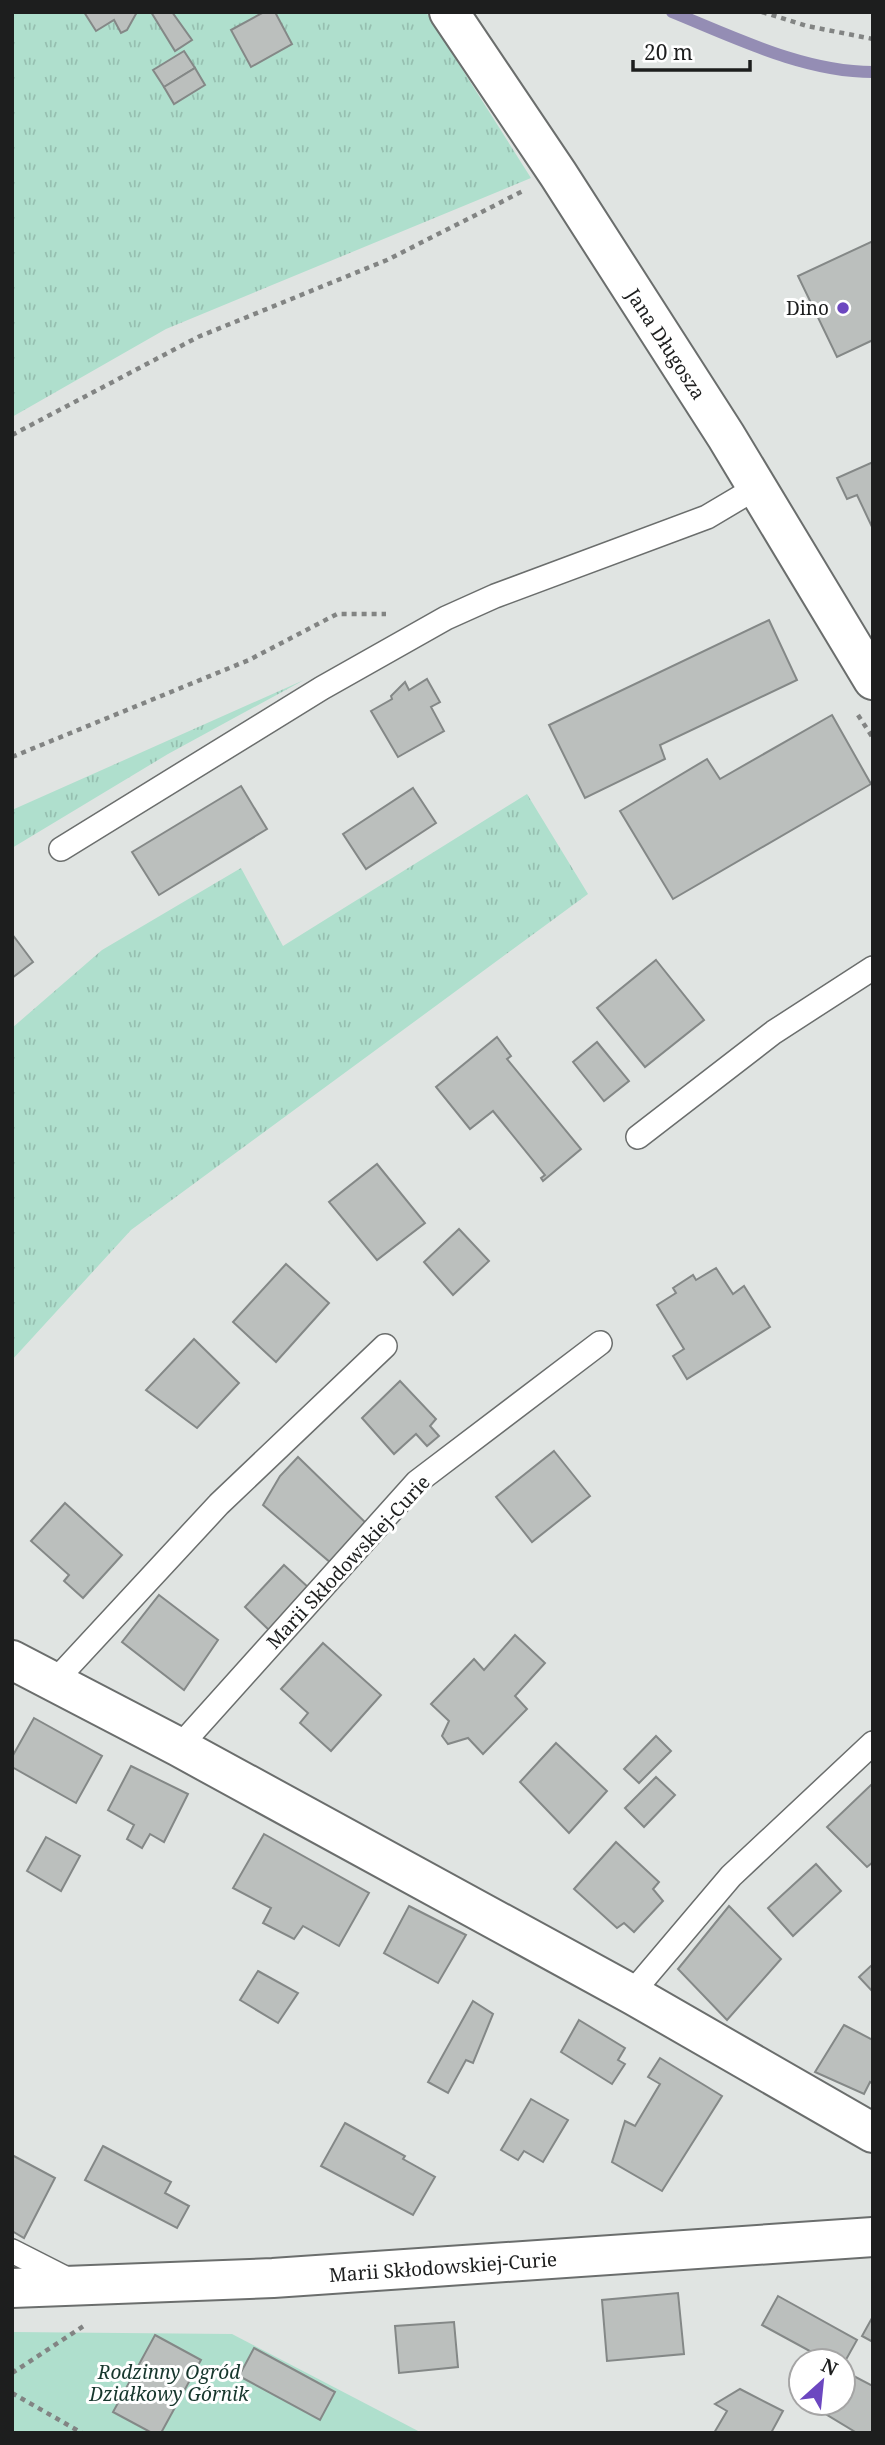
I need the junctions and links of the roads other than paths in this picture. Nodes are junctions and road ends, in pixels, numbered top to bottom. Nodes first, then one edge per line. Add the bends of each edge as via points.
1 (449, 12) edge
2 (756, 488) junction
3 (873, 680) edge
4 (61, 849) dead end
5 (873, 968) edge
6 (638, 1137) dead end
7 (600, 1343) dead end
8 (386, 1346) dead end
9 (12, 1660) edge
10 (54, 1682) junction
11 (873, 1743) edge
12 (178, 1747) junction
13 (634, 1995) junction
14 (873, 2133) edge
15 (873, 2237) edge
16 (12, 2252) edge
17 (12, 2288) edge
18 (88, 2304) junction

1 - 2 street, Jana Długosza via 558,174
2 - 3 street, Jana Długosza
2 - 4 lane via 707,517 446,618 322,688
5 - 6 lane via 774,1032
7 - 12 lane, Marii Skłodowskiej-Curie via 417,1482
8 - 10 lane via 219,1504
9 - 10 street
10 - 12 street
11 - 13 lane via 732,1876
12 - 13 street
13 - 14 street
15 - 18 street, Marii Skłodowskiej-Curie via 273,2278
16 - 18 lane
17 - 18 street, Marii Skłodowskiej-Curie

